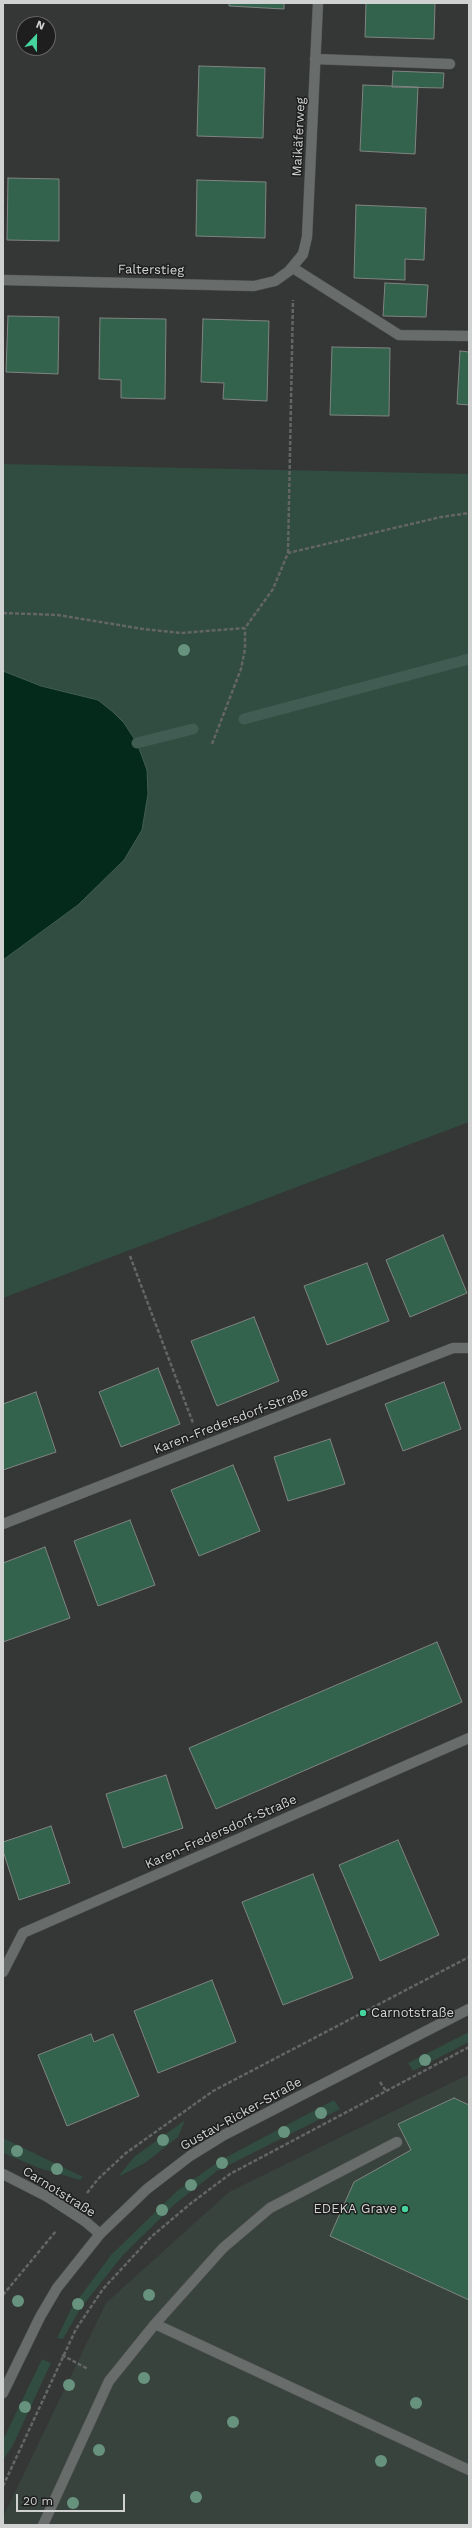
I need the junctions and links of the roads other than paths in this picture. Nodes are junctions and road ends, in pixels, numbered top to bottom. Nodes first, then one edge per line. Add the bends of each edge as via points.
1 (318, 3) edge
2 (315, 59) junction
3 (450, 64) dead end
4 (293, 268) junction
5 (3, 280) edge
6 (469, 336) edge
7 (469, 1348) edge
8 (3, 1524) edge
9 (469, 1738) edge
10 (3, 1972) edge
11 (469, 2009) edge
12 (397, 2142) dead end
13 (3, 2174) edge
14 (100, 2234) junction
15 (155, 2324) junction
16 (3, 2393) edge
17 (469, 2470) edge
18 (43, 2525) edge

1 - 2 street, Maikäferweg
2 - 3 street
2 - 4 street, Maikäferweg via 307,237 302,254
4 - 5 street, Falterstieg via 276,281 254,286
4 - 6 street via 399,335
7 - 8 street, Karen-Fredersdorf-Straße via 453,1348
9 - 10 street, Karen-Fredersdorf-Straße via 23,1933
11 - 14 street, Gustav-Ricker-Straße via 219,2138 190,2156 147,2189
12 - 15 street via 270,2208 223,2248
13 - 14 street, Carnotstraße via 46,2196
14 - 16 street, Gustav-Ricker-Straße via 48,2302
15 - 17 street
15 - 18 street via 109,2381

